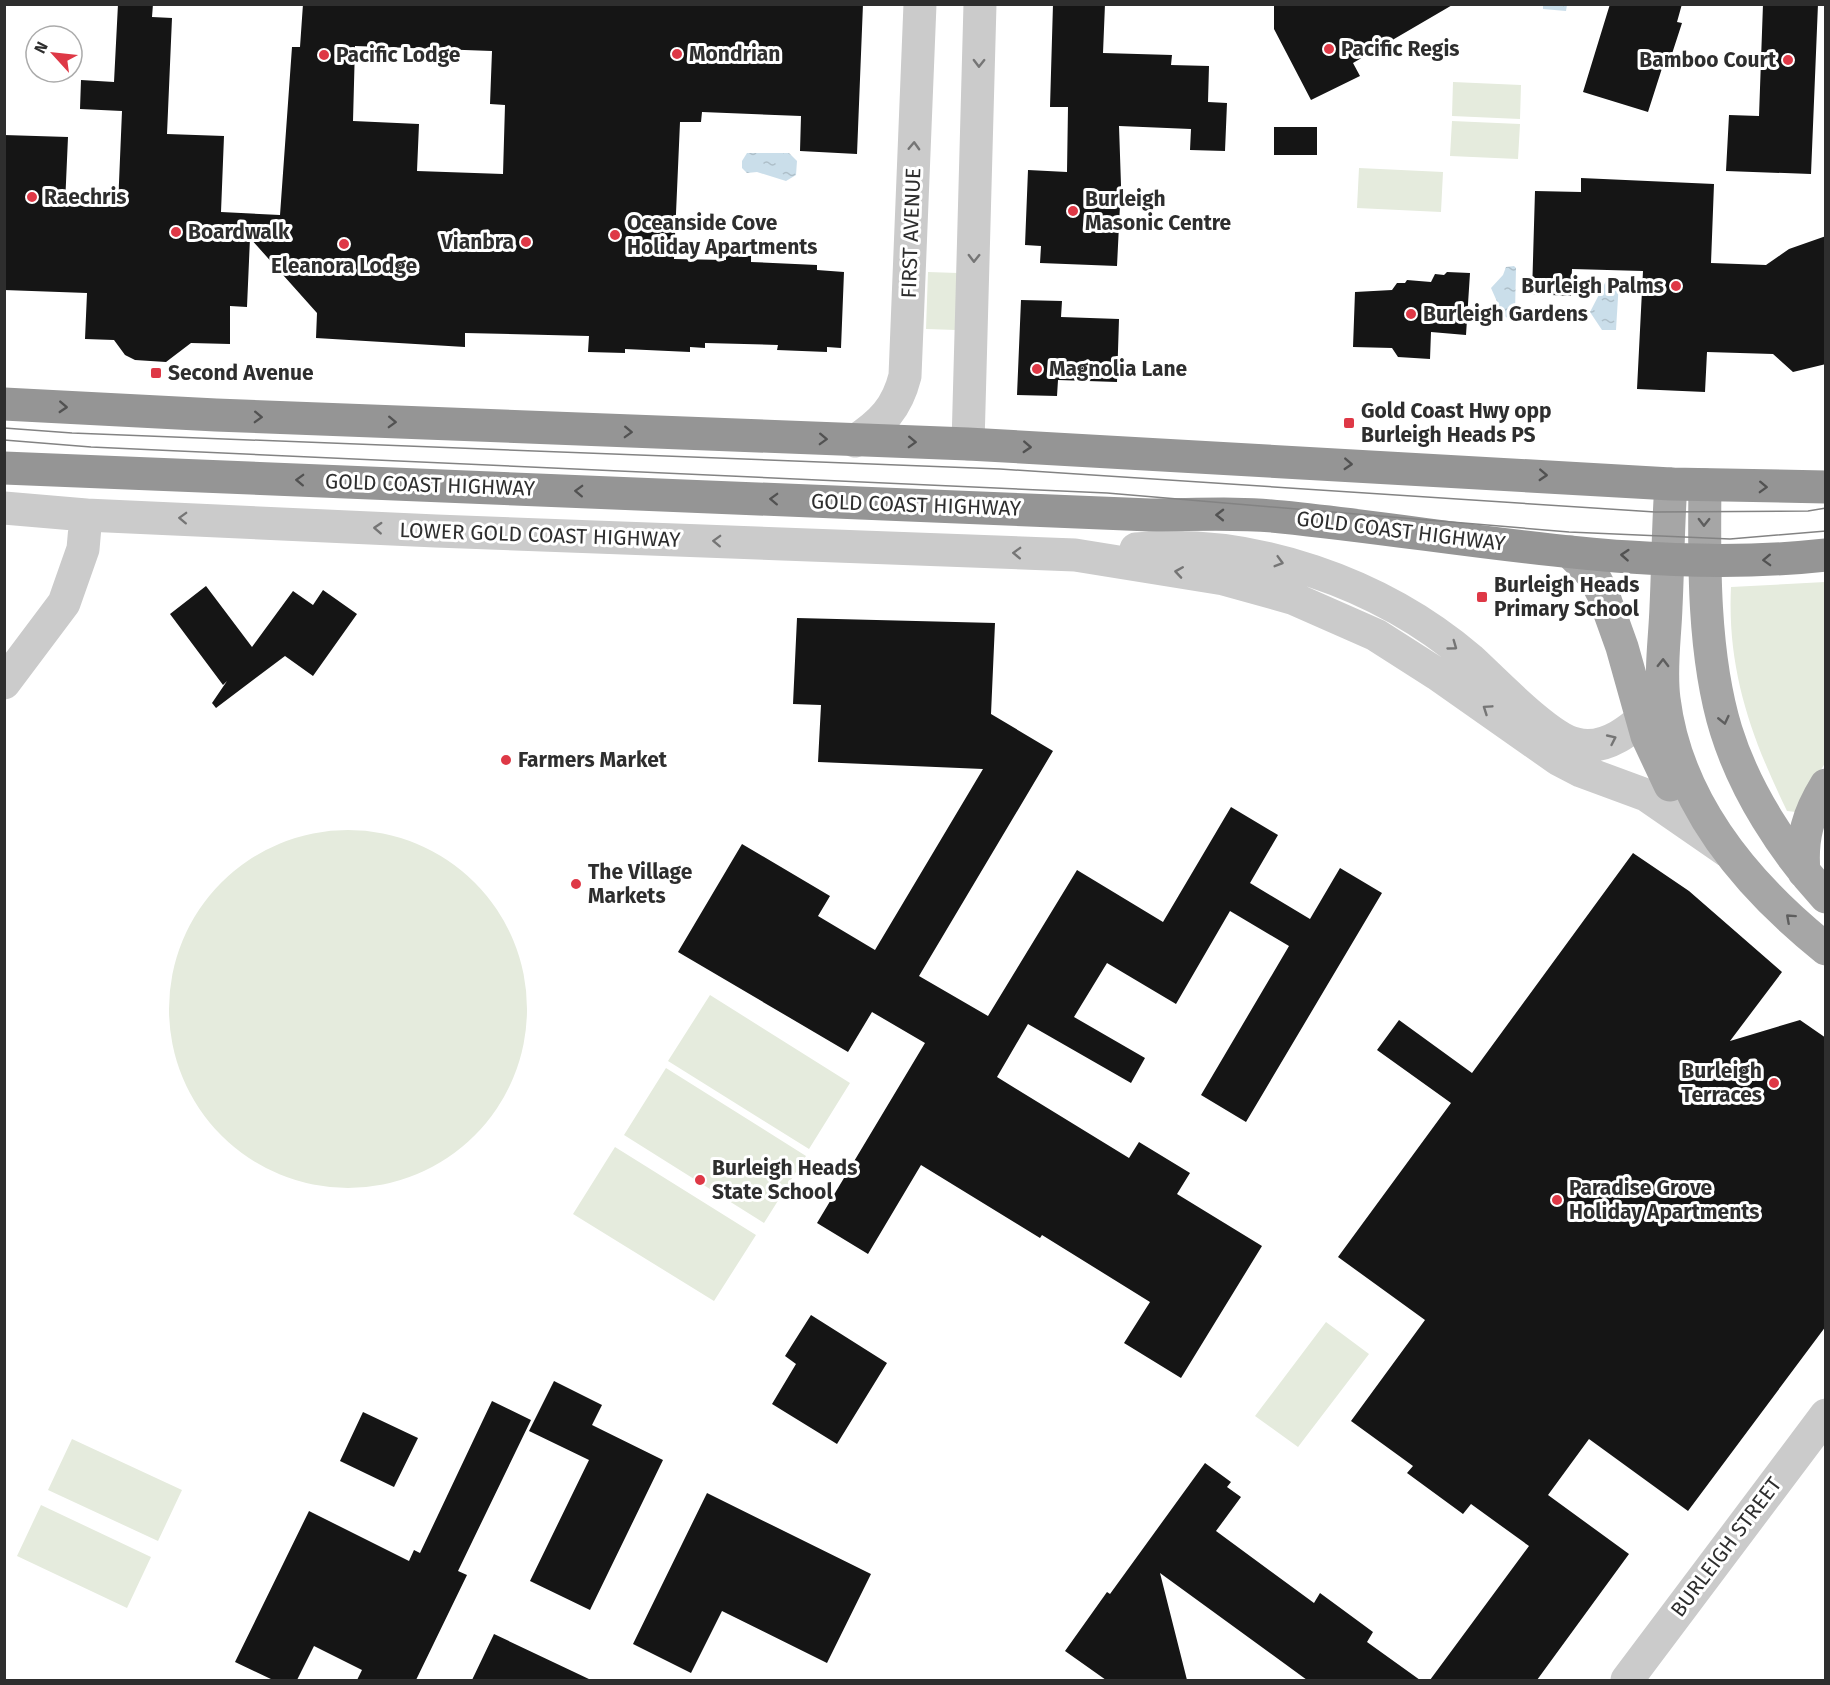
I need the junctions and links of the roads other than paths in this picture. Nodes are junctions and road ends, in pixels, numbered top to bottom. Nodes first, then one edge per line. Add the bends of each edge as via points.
1 (920, 4) edge
2 (980, 4) edge
3 (4, 404) edge
4 (855, 441) junction
5 (968, 444) junction
6 (4, 468) edge
7 (1671, 484) junction
8 (1705, 485) junction
9 (1826, 487) edge
10 (4, 508) edge
11 (86, 515) junction
12 (1570, 552) junction
13 (1075, 555) junction
14 (1826, 555) edge
15 (1667, 558) junction
16 (1704, 558) junction
17 (1384, 603) junction
18 (1396, 648) junction
19 (4, 683) edge
20 (1653, 710) junction
21 (1555, 746) junction
22 (1826, 785) edge
23 (1726, 849) junction
24 (1804, 872) junction
25 (1826, 897) edge
26 (1826, 949) edge
27 (1826, 1415) edge
28 (1628, 1680) edge

4 -> 1 street, FIRST AVENUE via 887,417 897,402 905,376
2 -> 5 street
3 -> 4 highway
4 -> 5 highway
5 -> 7 highway
12 -> 6 highway, GOLD COAST HIGHWAY via 1279,516
7 - 8 highway
7 - 15 main road
8 -> 9 highway
8 -> 16 main road
10 - 11 street, LOWER GOLD COAST HIGHWAY
13 -> 11 street, LOWER GOLD COAST HIGHWAY
11 - 19 street via 83,549 63,603
15 -> 12 highway, GOLD COAST HIGHWAY
12 - 20 main road via 1593,575 1603,594 1622,647
13 -> 17 street, LOWER GOLD COAST HIGHWAY via 1152,548 1247,555 1331,578
18 -> 13 street, LOWER GOLD COAST HIGHWAY via 1343,619 1257,587
14 -> 16 highway, GOLD COAST HIGHWAY via 1768,560
15 - 16 highway, GOLD COAST HIGHWAY
20 -> 15 main road via 1662,667
16 -> 24 main road via 1715,677 1726,730 1763,810
17 - 18 street via 1397,631
17 -> 21 street, LOWER GOLD COAST HIGHWAY via 1457,648
21 -> 18 street, LOWER GOLD COAST HIGHWAY
21 -> 20 street, LOWER GOLD COAST HIGHWAY via 1597,745 1618,737
20 - 23 main road via 1654,754 1672,790
21 - 23 street, LOWER GOLD COAST HIGHWAY via 1581,771 1646,795
22 - 24 main road via 1810,813 1804,835
26 -> 23 main road via 1785,914
24 - 25 main road
27 - 28 street, BURLEIGH STREET

